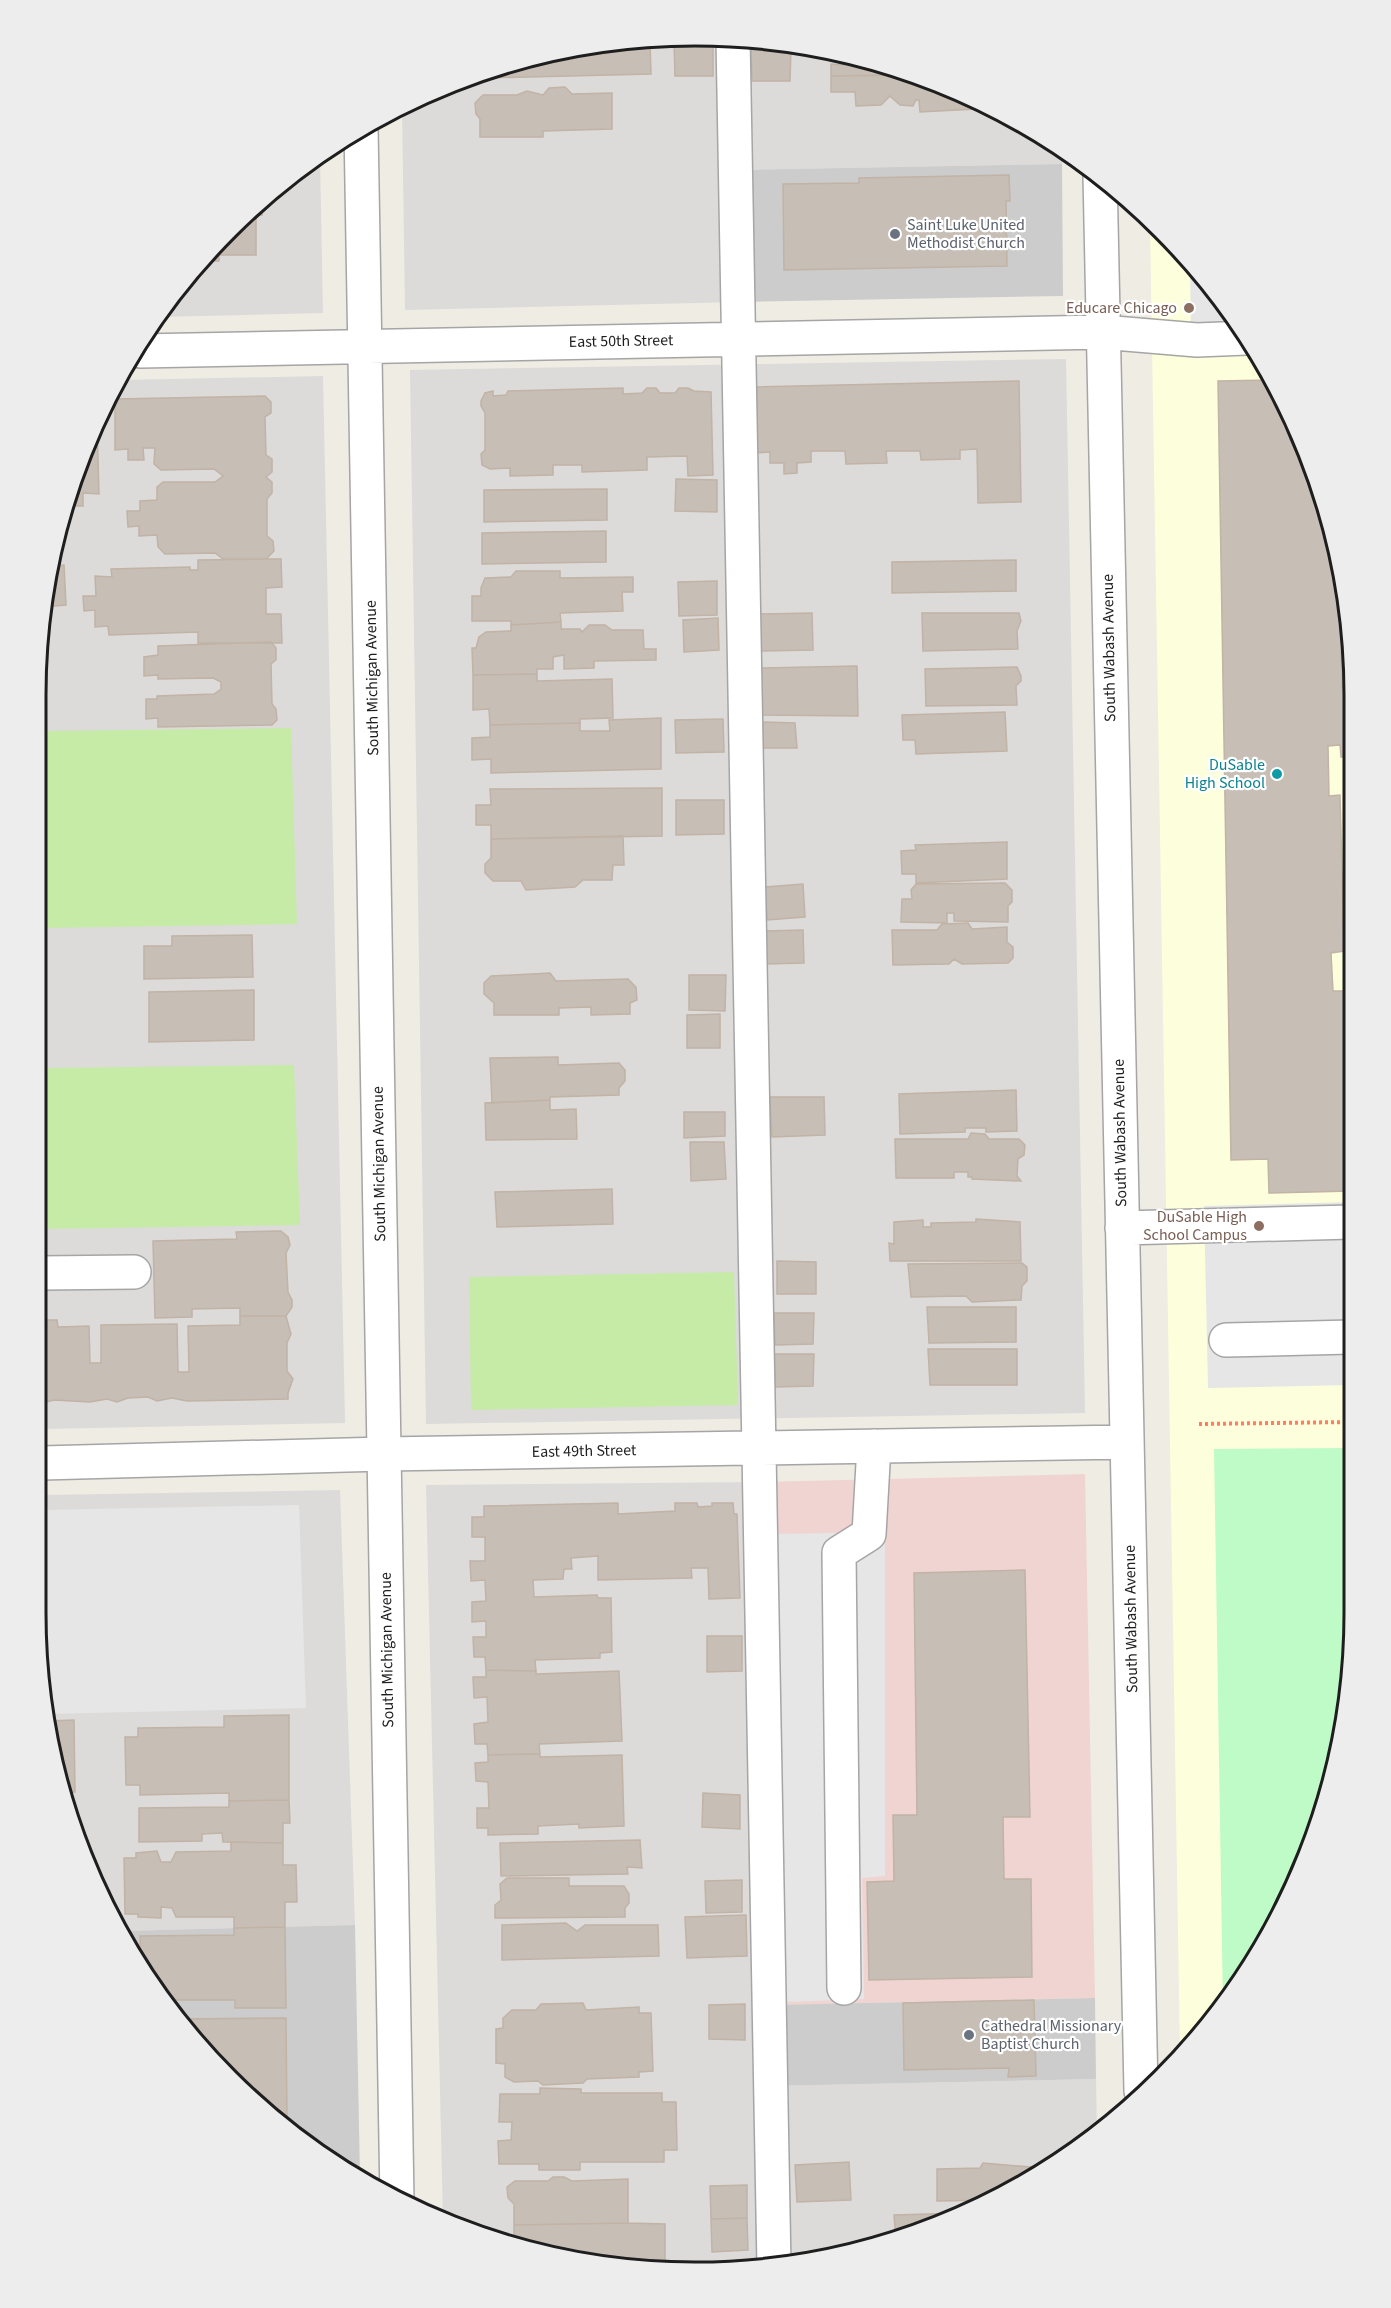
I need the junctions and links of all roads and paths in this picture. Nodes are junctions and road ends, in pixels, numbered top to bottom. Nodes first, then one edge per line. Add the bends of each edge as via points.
1 (733, 48) edge
2 (362, 139) edge
3 (1100, 189) edge
4 (1102, 332) junction
5 (1235, 335) edge
6 (739, 339) junction
7 (367, 346) junction
8 (146, 351) edge
9 (1345, 1222) edge
10 (1122, 1228) junction
11 (134, 1272) dead end
12 (46, 1273) edge
13 (1345, 1337) edge
14 (1226, 1340) dead end
15 (1345, 1422) edge
16 (1199, 1424) dead end
17 (1127, 1442) junction
18 (874, 1446) junction
19 (759, 1448) junction
20 (384, 1454) junction
21 (46, 1463) edge
22 (844, 1988) dead end
23 (1141, 2083) edge
24 (397, 2189) edge
25 (774, 2257) edge

1 - 6 street
2 - 7 street, South Michigan Avenue
3 - 4 street, South Wabash Avenue
4 - 5 street, East 50th Street via 1197,340
4 - 6 street, East 50th Street
4 - 10 street, South Wabash Avenue
6 - 7 street, East 50th Street
6 - 19 street
7 - 8 street, East 50th Street
7 - 20 street, South Michigan Avenue
9 - 10 street
10 - 17 street, South Wabash Avenue
11 - 12 street
13 - 14 street
15 - 16 path
17 - 18 street, East 49th Street
17 - 23 street, South Wabash Avenue
18 - 19 street, East 49th Street
18 - 22 street via 869,1534 839,1553
19 - 20 street, East 49th Street
19 - 25 street
20 - 21 street, East 49th Street
20 - 24 street, South Michigan Avenue

